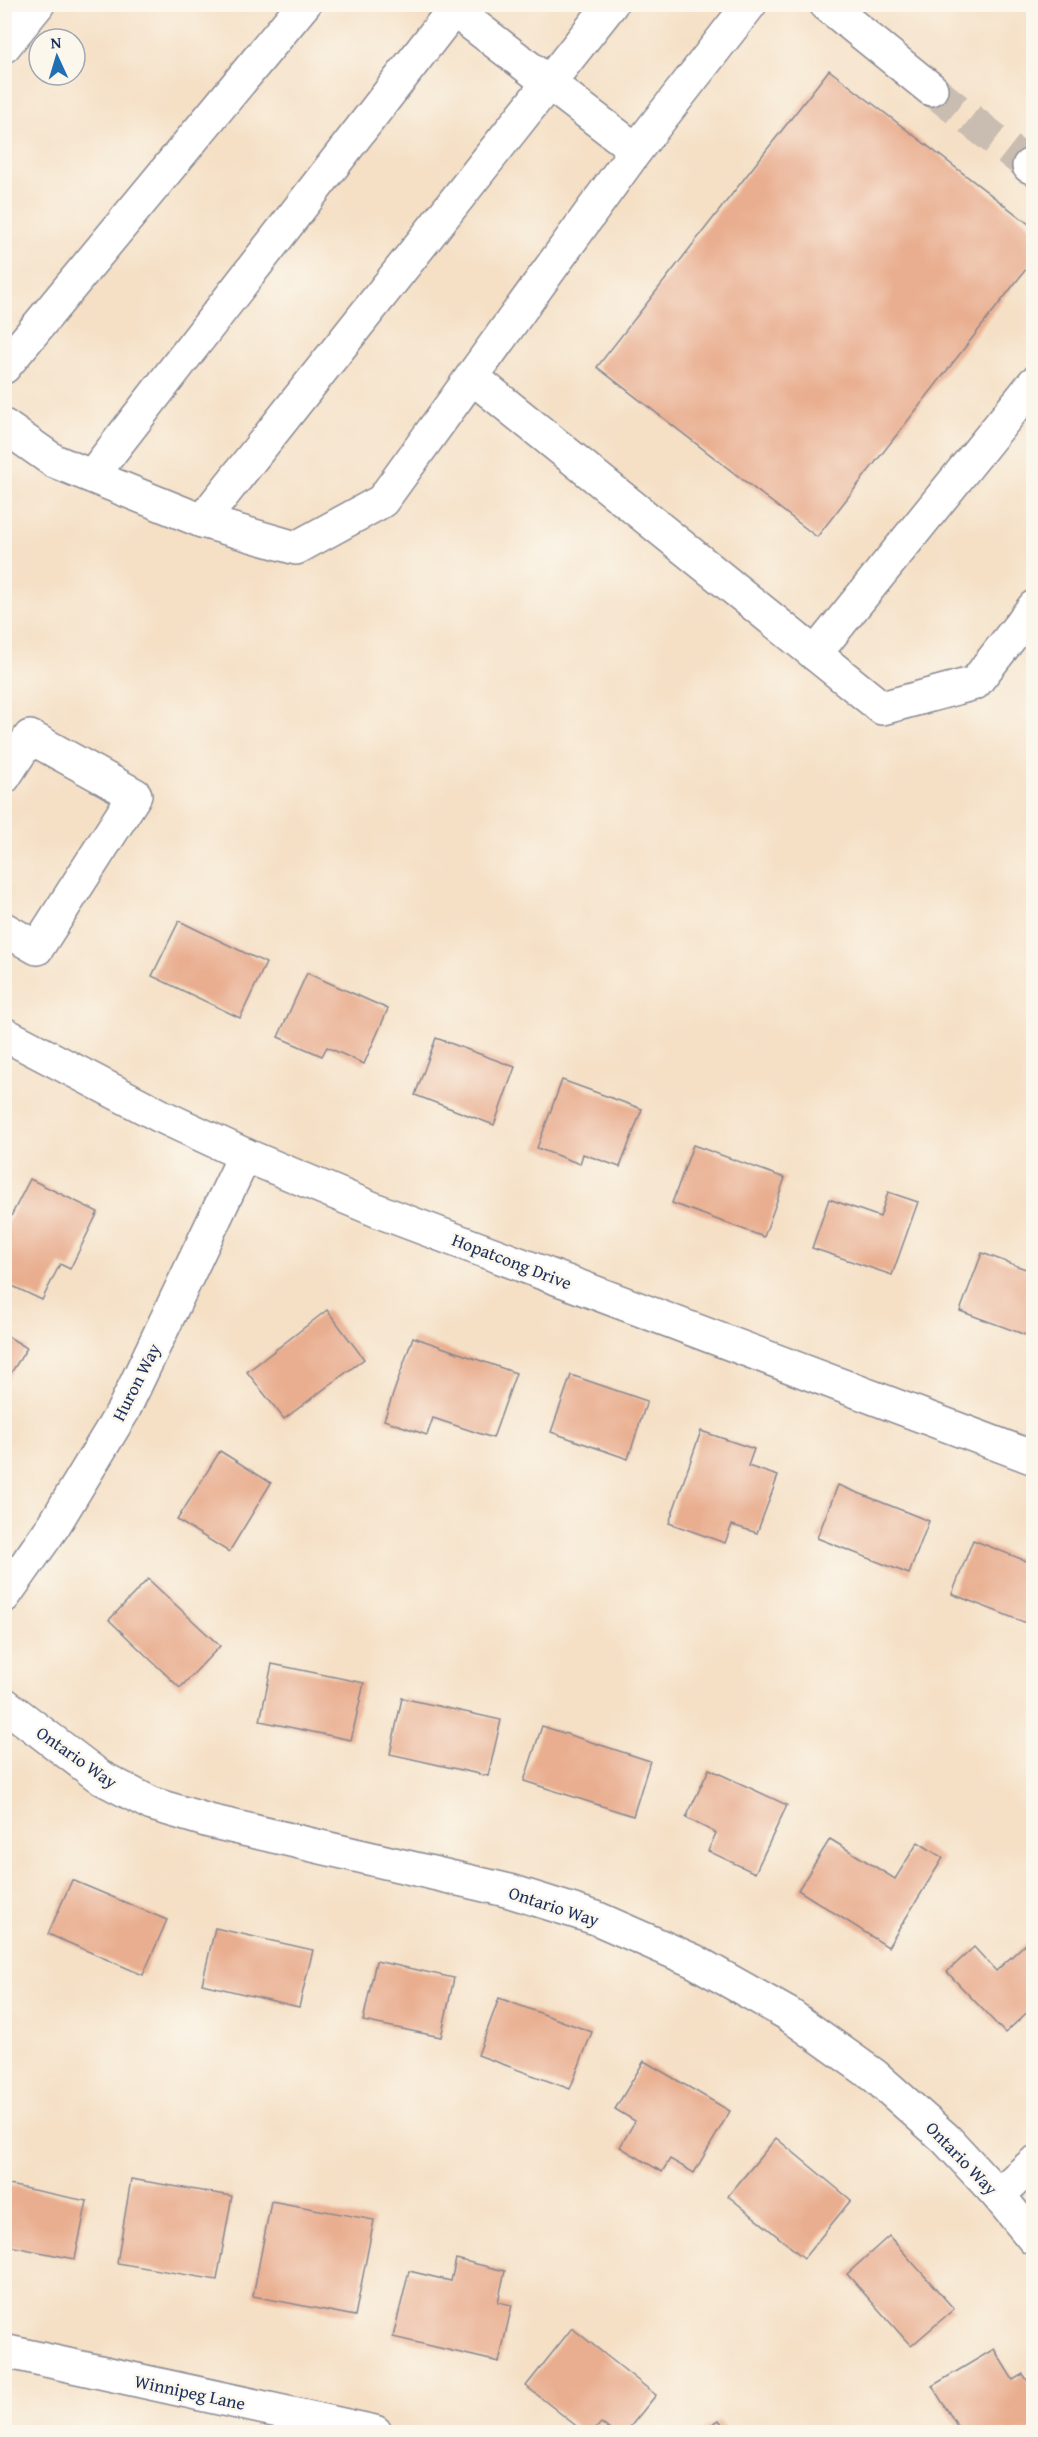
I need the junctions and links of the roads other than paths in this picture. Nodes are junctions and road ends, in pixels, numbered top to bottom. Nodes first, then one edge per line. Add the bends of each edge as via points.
1 (38, 4) edge
2 (304, 4) edge
3 (611, 4) edge
4 (750, 4) edge
5 (825, 4) edge
6 (453, 6) edge
7 (4, 46) edge
8 (549, 84) junction
9 (931, 89) tunnel mouth
10 (636, 150) junction
11 (4, 367) edge
12 (472, 377) junction
13 (1034, 383) edge
14 (4, 426) edge
15 (92, 476) junction
16 (202, 521) junction
17 (1034, 607) edge
18 (814, 654) junction
19 (4, 777) edge
20 (4, 929) edge
21 (4, 1034) edge
22 (245, 1155) junction
23 (1034, 1458) edge
24 (4, 1596) edge
25 (4, 1704) edge
26 (1034, 2163) edge
27 (998, 2195) junction
28 (1034, 2239) edge
29 (4, 2351) edge
30 (375, 2433) edge

1 - 7 street
2 - 11 street
3 - 8 street
4 - 10 street
5 - 9 street
6 - 8 street
6 - 15 street
8 - 10 street
8 - 16 street
10 - 12 street
12 - 16 street via 382,501 296,548
12 - 18 street
13 - 18 street
14 - 15 street via 54,461
15 - 16 street
17 - 18 street via 975,683 882,708
19 - 20 street via 30,737 135,795 37,948
21 - 22 street, Hopatcong Drive
22 - 23 street, Hopatcong Drive via 381,1212
22 - 24 street, Huron Way via 123,1411 54,1525
25 - 27 street, Ontario Way via 100,1778 152,1804 208,1821 510,1890 596,1918 694,1961 788,2014 875,2076 946,2139
26 - 27 street
27 - 28 street, Ontario Way
29 - 30 street, Winnipeg Lane

